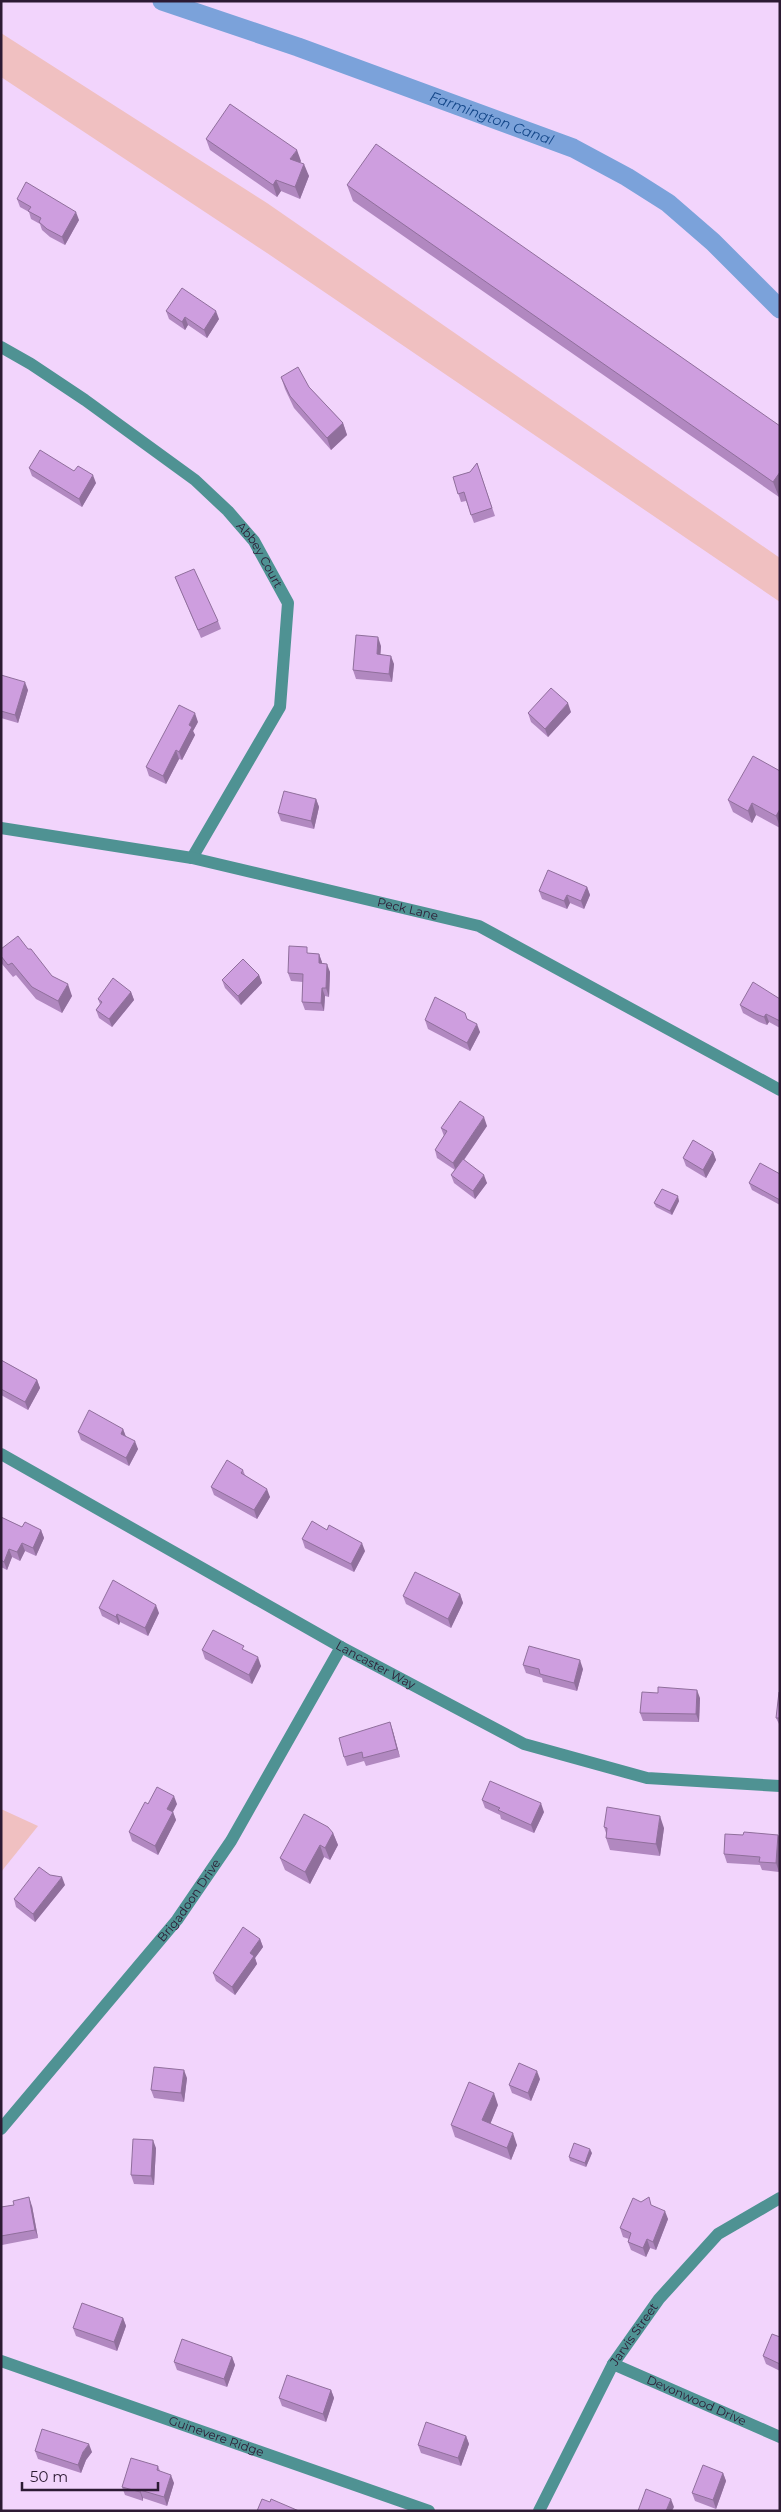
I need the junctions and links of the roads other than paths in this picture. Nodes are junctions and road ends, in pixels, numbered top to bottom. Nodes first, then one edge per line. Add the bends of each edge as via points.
1 (1, 347) edge
2 (1, 828) edge
3 (192, 858) junction
4 (780, 1090) edge
5 (1, 1454) edge
6 (341, 1647) junction
7 (780, 1786) edge
8 (1, 2129) edge
9 (780, 2198) edge
10 (1, 2361) edge
11 (613, 2364) junction
12 (780, 2437) edge
13 (429, 2511) edge
14 (539, 2511) edge

1 - 3 street, Abbey Court via 85,400 195,480 254,540 288,603 280,707
2 - 3 street, Peck Lane
3 - 4 street, Peck Lane via 479,926
5 - 6 street, Lancaster Way
6 - 7 street, Lancaster Way via 524,1744 647,1778
6 - 8 street, Brigadoon Drive via 231,1840 177,1920
9 - 11 street, Jarvis Street via 718,2234 658,2299
10 - 13 street, Guinevere Ridge
11 - 12 street, Devonwood Drive
11 - 14 street, Jarvis Street

